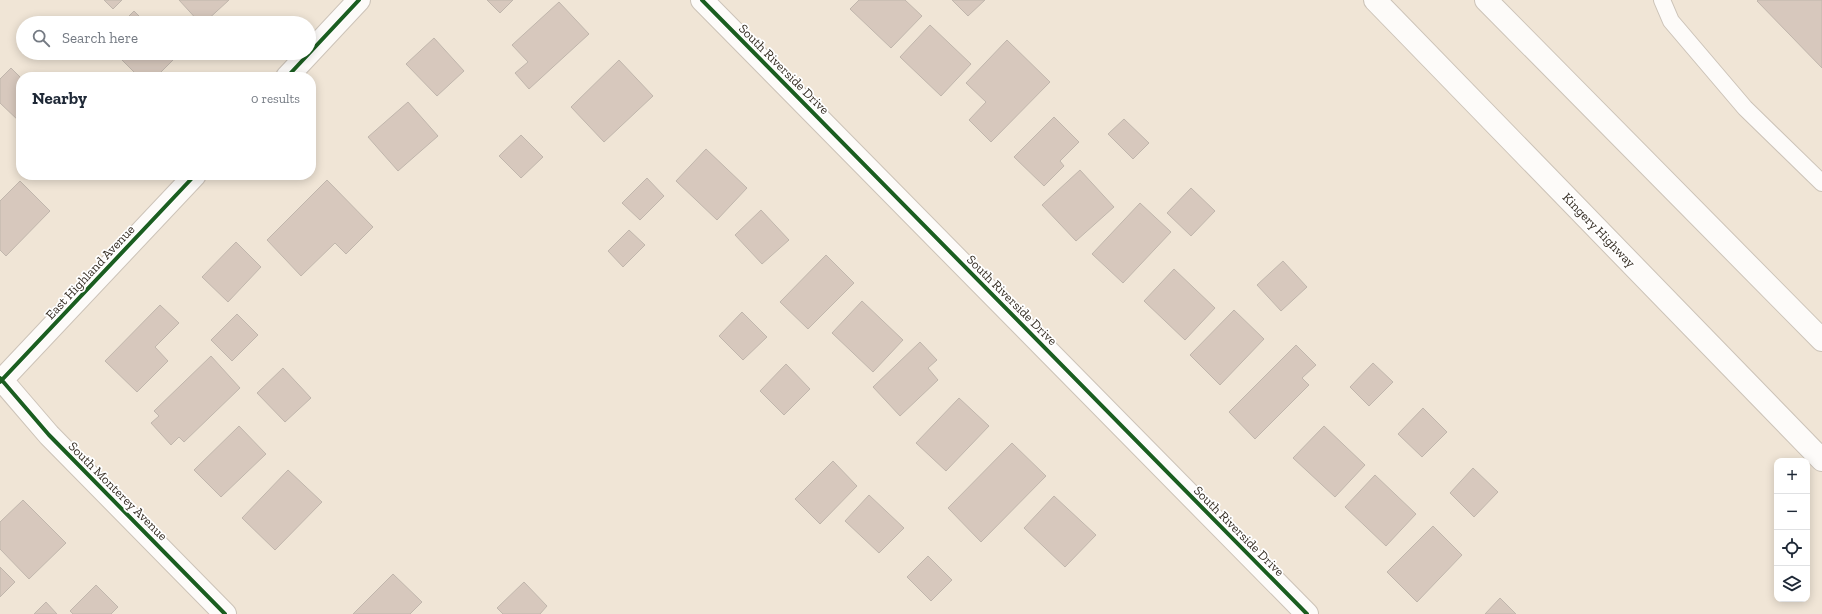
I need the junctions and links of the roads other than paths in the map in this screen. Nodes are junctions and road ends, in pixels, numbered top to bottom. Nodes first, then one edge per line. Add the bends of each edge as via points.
1 (359, 0) edge
2 (702, 0) edge
3 (1375, 0) edge
4 (1486, 0) edge
5 (1662, 0) edge
6 (316, 46) edge
7 (303, 60) edge
8 (292, 72) edge
9 (190, 180) edge
10 (1822, 183) edge
11 (1822, 340) edge
12 (1, 380) edge
13 (1822, 460) edge
14 (225, 614) edge
15 (1307, 614) edge

1 - 6 main road
2 - 15 main road, South Riverside Drive
3 - 13 main road, Kingery Highway
4 - 11 main road
5 - 10 lane via 1671,21 1745,108
7 - 8 main road
9 - 12 main road, East Highland Avenue
12 - 14 main road, South Monterey Avenue via 49,435

